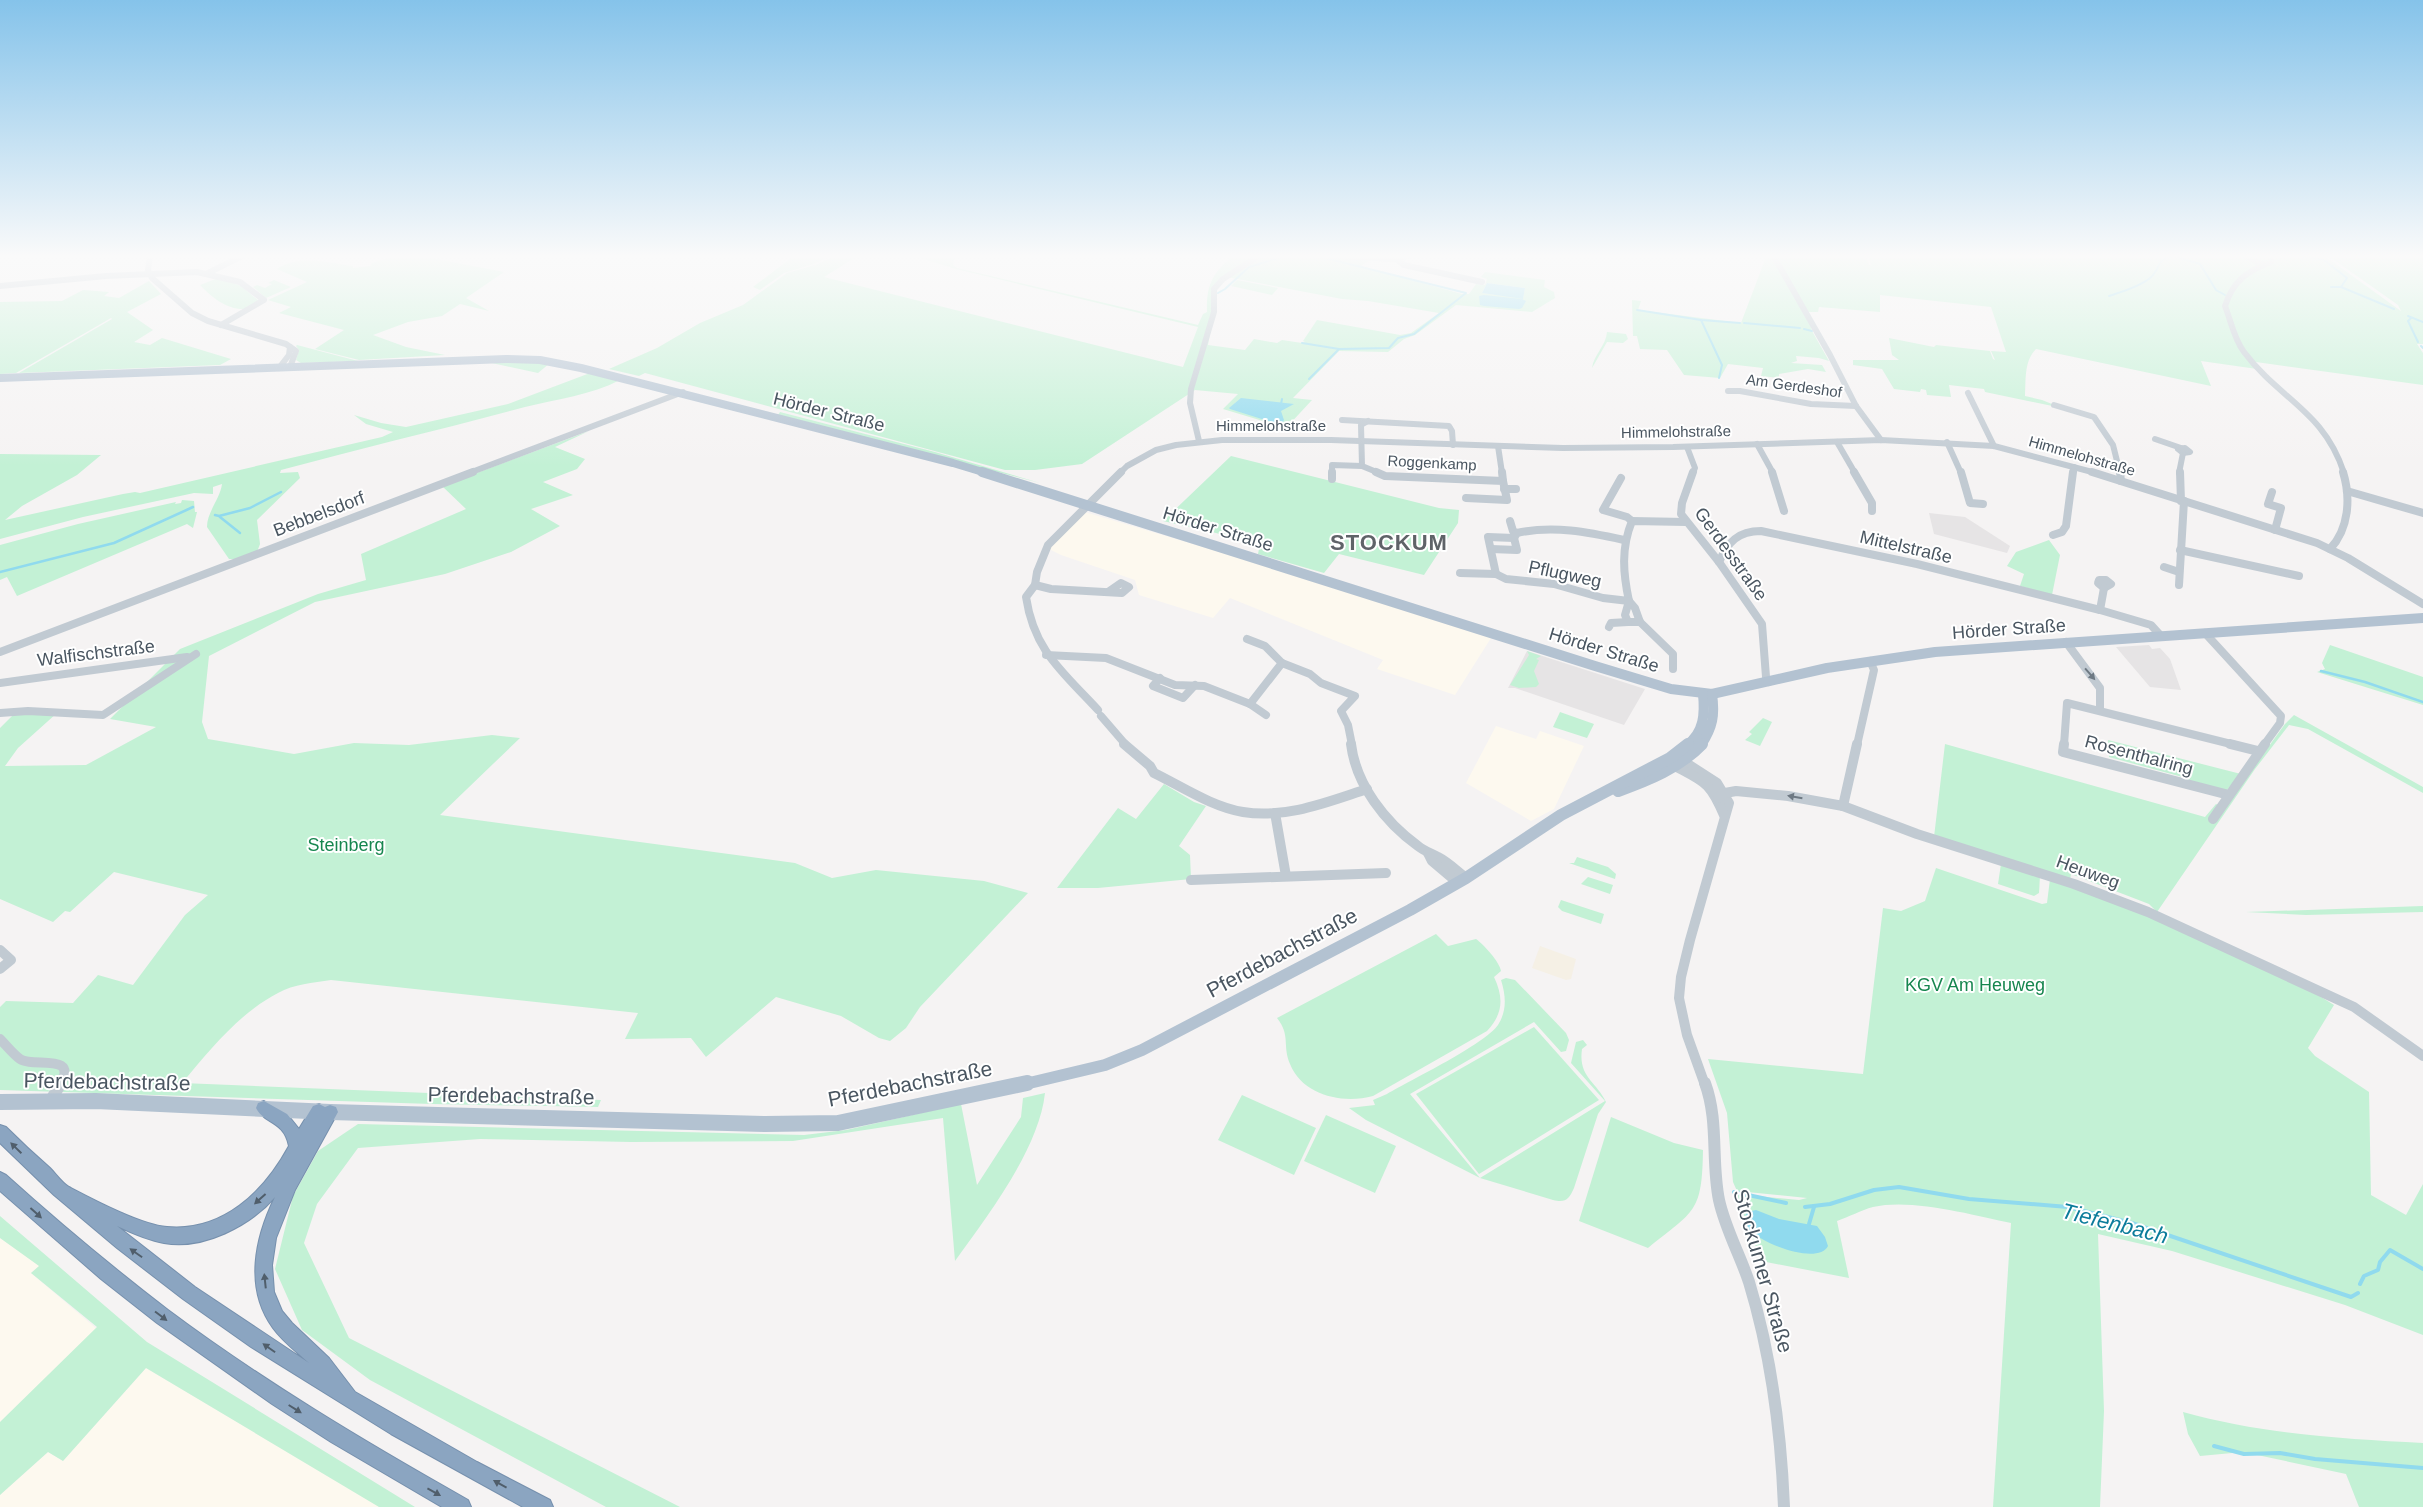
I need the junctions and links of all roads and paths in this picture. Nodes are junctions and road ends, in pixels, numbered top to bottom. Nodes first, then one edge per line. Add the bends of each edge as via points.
1 (222, 325) edge
2 (1210, 325) edge
3 (1812, 325) edge
4 (2232, 325) edge
5 (290, 347) junction
6 (290, 367) junction
7 (279, 368) junction
8 (0, 378) edge
9 (674, 390) junction
10 (1728, 391) dead end
11 (683, 392) junction
12 (1968, 393) dead end
13 (649, 405) junction
14 (2054, 405) dead end
15 (1856, 406) junction
16 (1342, 420) dead end
17 (1368, 421) junction
18 (2155, 439) dead end
19 (1360, 440) junction
20 (1881, 440) junction
21 (1199, 441) junction
22 (1837, 442) junction
23 (1947, 442) junction
24 (1757, 444) junction
25 (1453, 445) junction
26 (1498, 446) junction
27 (1687, 446) junction
28 (1994, 446) junction
29 (1362, 466) junction
30 (2074, 467) junction
31 (1621, 478) dead end
32 (1332, 479) dead end
33 (1503, 481) junction
34 (2121, 481) junction
35 (1504, 489) junction
36 (1516, 490) dead end
37 (2347, 491) junction
38 (2272, 492) dead end
39 (1466, 498) dead end
40 (2182, 501) junction
41 (1982, 504) dead end
42 (1086, 506) junction
43 (1784, 511) dead end
44 (1872, 511) dead end
45 (2423, 513) edge
46 (1510, 521) dead end
47 (1632, 521) junction
48 (1686, 522) junction
49 (2275, 530) junction
50 (2053, 535) dead end
51 (1516, 536) junction
52 (1624, 540) junction
53 (1491, 549) junction
54 (2330, 549) junction
55 (2180, 550) junction
56 (1719, 562) junction
57 (2164, 568) dead end
58 (2180, 572) junction
59 (1460, 573) dead end
60 (1496, 574) junction
61 (2300, 576) dead end
62 (2179, 584) dead end
63 (1035, 586) junction
64 (2104, 588) dead end
65 (1108, 592) dead end
66 (1629, 600) junction
67 (2423, 604) edge
68 (2100, 610) junction
69 (2423, 618) edge
70 (1628, 622) junction
71 (1640, 622) junction
72 (1609, 627) dead end
73 (2204, 633) junction
74 (2161, 636) junction
75 (1247, 639) dead end
76 (2066, 642) junction
77 (0, 652) edge
78 (1046, 655) junction
79 (1073, 655) junction
80 (1870, 661) junction
81 (1282, 663) junction
82 (1673, 669) dead end
83 (1062, 670) junction
84 (1160, 678) junction
85 (1769, 682) junction
86 (0, 683) edge
87 (1175, 684) junction
88 (1195, 685) junction
89 (1168, 692) junction
90 (1708, 694) junction
91 (1250, 704) junction
92 (2100, 710) junction
93 (0, 713) edge
94 (1266, 715) dead end
95 (2258, 751) junction
96 (1676, 761) junction
97 (1367, 789) junction
98 (2229, 795) junction
99 (1722, 796) junction
100 (1843, 806) junction
101 (1275, 813) junction
102 (1724, 815) joint
103 (2213, 820) dead end
104 (1386, 873) dead end
105 (1286, 876) junction
106 (1191, 880) dead end
107 (1462, 880) junction
108 (0, 950) edge
109 (0, 969) edge
110 (0, 1039) edge
111 (2423, 1056) edge
112 (51, 1100) junction
113 (0, 1102) edge
114 (264, 1108) junction
115 (324, 1112) junction
116 (0, 1132) edge
117 (297, 1147) junction
118 (0, 1180) edge
119 (56, 1188) junction
120 (354, 1403) junction
121 (461, 1507) edge
122 (543, 1507) edge
123 (1784, 1507) edge

1 - 5 street
2 - 21 street via 1191,389 1190,404
3 - 15 street
4 - 37 street via 2240,347 2252,362 2325,430 2343,467
5 - 6 street via 296,354
5 - 7 street via 289,355
6 - 7 main road, Hörder Straße
6 - 9 main road, Hörder Straße via 522,359 561,363
7 - 8 main road, Hörder Straße
9 - 11 main road, Hörder Straße
9 - 13 street, Bebbelsdorf
10 - 15 street, Am Gerdeshof via 1819,405
11 - 13 street, Bebbelsdorf
11 - 42 main road, Hörder Straße via 953,463
12 - 28 street
13 - 77 street, Bebbelsdorf
14 - 34 street via 2094,417 2116,454
15 - 20 street
16 - 17 street
17 - 19 street via 1361,425
17 - 25 street via 1449,426
18 - 40 street via 2182,450 2179,492
19 - 21 street, Himmelohstraße
19 - 25 street, Himmelohstraße
19 - 29 street, Roggenkamp
20 - 22 street, Himmelohstraße
20 - 23 street, Himmelohstraße
21 - 42 street, Himmelohstraße via 1165,448 1134,461
22 - 24 street, Himmelohstraße
22 - 44 street via 1872,503
23 - 28 street, Himmelohstraße
23 - 41 street via 1970,503
24 - 27 street, Himmelohstraße
24 - 43 street via 1774,476
25 - 26 street, Himmelohstraße
26 - 27 street, Himmelohstraße
26 - 33 street, Roggenkamp
27 - 48 street, Gerdesstraße via 1695,468 1680,508
28 - 30 street, Himmelohstraße
29 - 32 street, Roggenkamp via 1332,462
29 - 33 street, Roggenkamp via 1385,476
30 - 34 street, Himmelohstraße
30 - 50 street via 2066,526 2062,532
31 - 47 street via 1603,510
33 - 35 street, Roggenkamp
34 - 40 street, Himmelohstraße
35 - 36 street
35 - 39 street, Roggenkamp via 1506,500
37 - 45 street
37 - 54 street via 2345,529
38 - 49 street via 2268,504 2281,508
40 - 49 street, Himmelohstraße
40 - 55 street
42 - 63 street, Himmelohstraße via 1048,545 1036,572
42 - 90 main road, Hörder Straße via 1671,689
46 - 51 street
47 - 48 street
47 - 52 street, Pflugweg
48 - 56 street, Gerdesstraße
49 - 54 street, Himmelohstraße
51 - 52 street, Pflugweg via 1528,530 1586,531
51 - 53 street, Pflugweg via 1517,550
51 - 53 street, Pflugweg via 1488,537
52 - 66 street, Pflugweg via 1622,571
53 - 60 street
54 - 67 street, Himmelohstraße
55 - 58 street
55 - 61 street
56 - 68 street, Mittelstraße via 1733,537 1748,531 1760,531 1933,568
56 - 85 street, Gerdesstraße via 1762,624
57 - 58 street
58 - 62 street
59 - 60 street, Pflugweg
60 - 66 street, Pflugweg via 1506,579 1554,584 1602,598
63 - 65 street
63 - 78 street, Himmelohstraße via 1026,597 1027,614 1032,632
64 - 68 street
66 - 70 street, Pflugweg
66 - 71 street, Pflugweg via 1636,608
68 - 74 street, Mittelstraße via 2152,625
69 - 73 main road, Hörder Straße
70 - 71 street
70 - 72 street via 1611,622
71 - 82 street, Pflugweg via 1673,654
73 - 74 main road, Hörder Straße
73 - 95 street via 2281,716 2280,723
74 - 76 main road, Hörder Straße
75 - 81 street via 1265,646
76 - 80 main road, Hörder Straße
76 -> 92 street, Rosenthalring via 2100,688
78 - 79 street
78 - 83 street, Himmelohstraße
79 - 83 street
79 - 84 street via 1106,658
80 - 85 main road, Hörder Straße
80 - 100 street via 1874,670
81 - 91 street
81 - 97 street via 1355,696 1341,711 1350,728 1355,766
83 - 101 street, Himmelohstraße via 1122,742 1163,779 1242,812
84 - 87 street
84 - 89 street via 1153,686
85 - 90 main road, Hörder Straße
86 - 93 street, Walfischstraße via 129,667 196,654 103,715 28,711
87 - 88 street
87 - 89 street
88 - 89 street via 1183,698
88 - 91 street
90 - 96 main road, Pferdebachstraße via 1700,730
91 - 94 street
92 - 95 street, Rosenthalring
92 - 98 street, Rosenthalring via 2066,703 2063,752
95 - 98 street
96 - 99 street, Stockumer Straße
96 - 107 main road, Pferdebachstraße via 1613,787 1561,815
97 - 101 street, Himmelohstraße via 1307,809
97 - 107 street via 1394,823 1428,853 1432,861
98 - 103 street
100 -> 99 street, Heuweg via 1736,791
99 - 102 street, Stockumer Straße
100 - 111 street, Heuweg via 2148,912 2354,1008
101 - 105 street
102 - 123 street, Stockumer Straße via 1686,958 1679,998 1687,1035 1707,1088 1714,1123 1719,1200 1749,1283 1770,1370
104 - 105 street
105 - 106 street
107 - 115 main road, Pferdebachstraße via 1121,1059 1076,1073 838,1123 765,1124
108 - 109 street via 11,960
110 - 112 street via 21,1060 59,1064 64,1069 66,1076
112 - 113 main road, Pferdebachstraße
112 - 114 main road, Pferdebachstraße
114 - 115 main road, Pferdebachstraße
114 - 117 highway via 284,1118 294,1131
115 - 117 highway
120 -> 115 highway via 276,1316 264,1284 264,1254 273,1219
119 -> 116 highway
117 -> 119 highway via 279,1179 253,1205 217,1227 194,1234 172,1236 149,1232
118 -> 121 highway via 79,1252 199,1345 367,1454
120 -> 119 highway via 285,1359 117,1240
122 -> 120 highway

